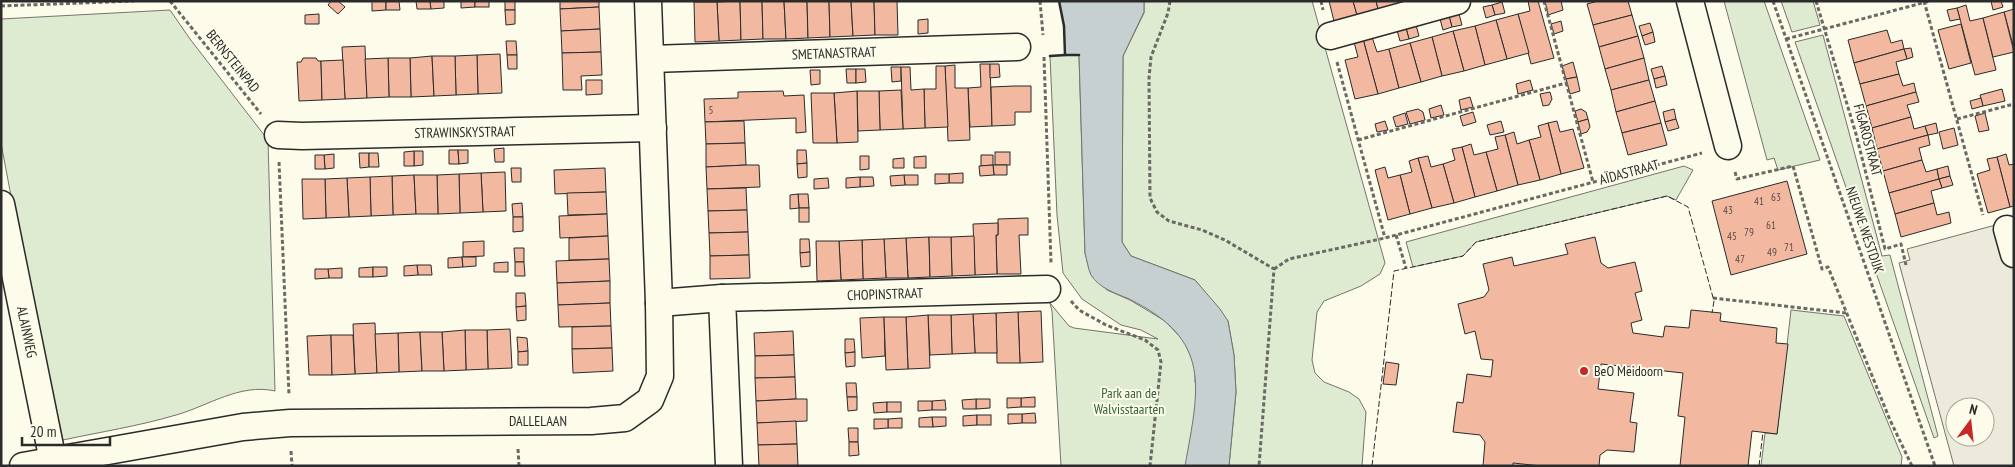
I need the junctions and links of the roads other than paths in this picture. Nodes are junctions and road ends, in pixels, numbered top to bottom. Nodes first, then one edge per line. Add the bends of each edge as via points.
1 (648, 1) edge
2 (1457, 1) edge
3 (1690, 1) edge
4 (1330, 36) road end
5 (1017, 47) dead end
6 (651, 59) junction
7 (653, 128) junction
8 (278, 135) road end
9 (1728, 146) road end
10 (1, 204) edge
11 (1996, 226) road end
12 (2014, 254) edge
13 (1056, 286) road end
14 (722, 298) junction
15 (659, 303) junction
16 (53, 461) junction
17 (23, 466) edge
18 (729, 466) edge

1 - 6 street, DALLELAAN
2 - 4 street
3 - 9 street
5 - 6 street, SMETANASTRAAT
6 - 7 street, DALLELAAN
7 - 8 street, STRAWINSKYSTRAAT
7 - 15 street, DALLELAAN
10 - 16 street, ALAINWEG
11 - 12 street
13 - 14 street, CHOPINSTRAAT
14 - 15 street, CHOPINSTRAAT
14 - 18 street
15 - 16 street, DALLELAAN via 660,376 650,400 626,418 244,427
16 - 17 street, DALLELAAN

